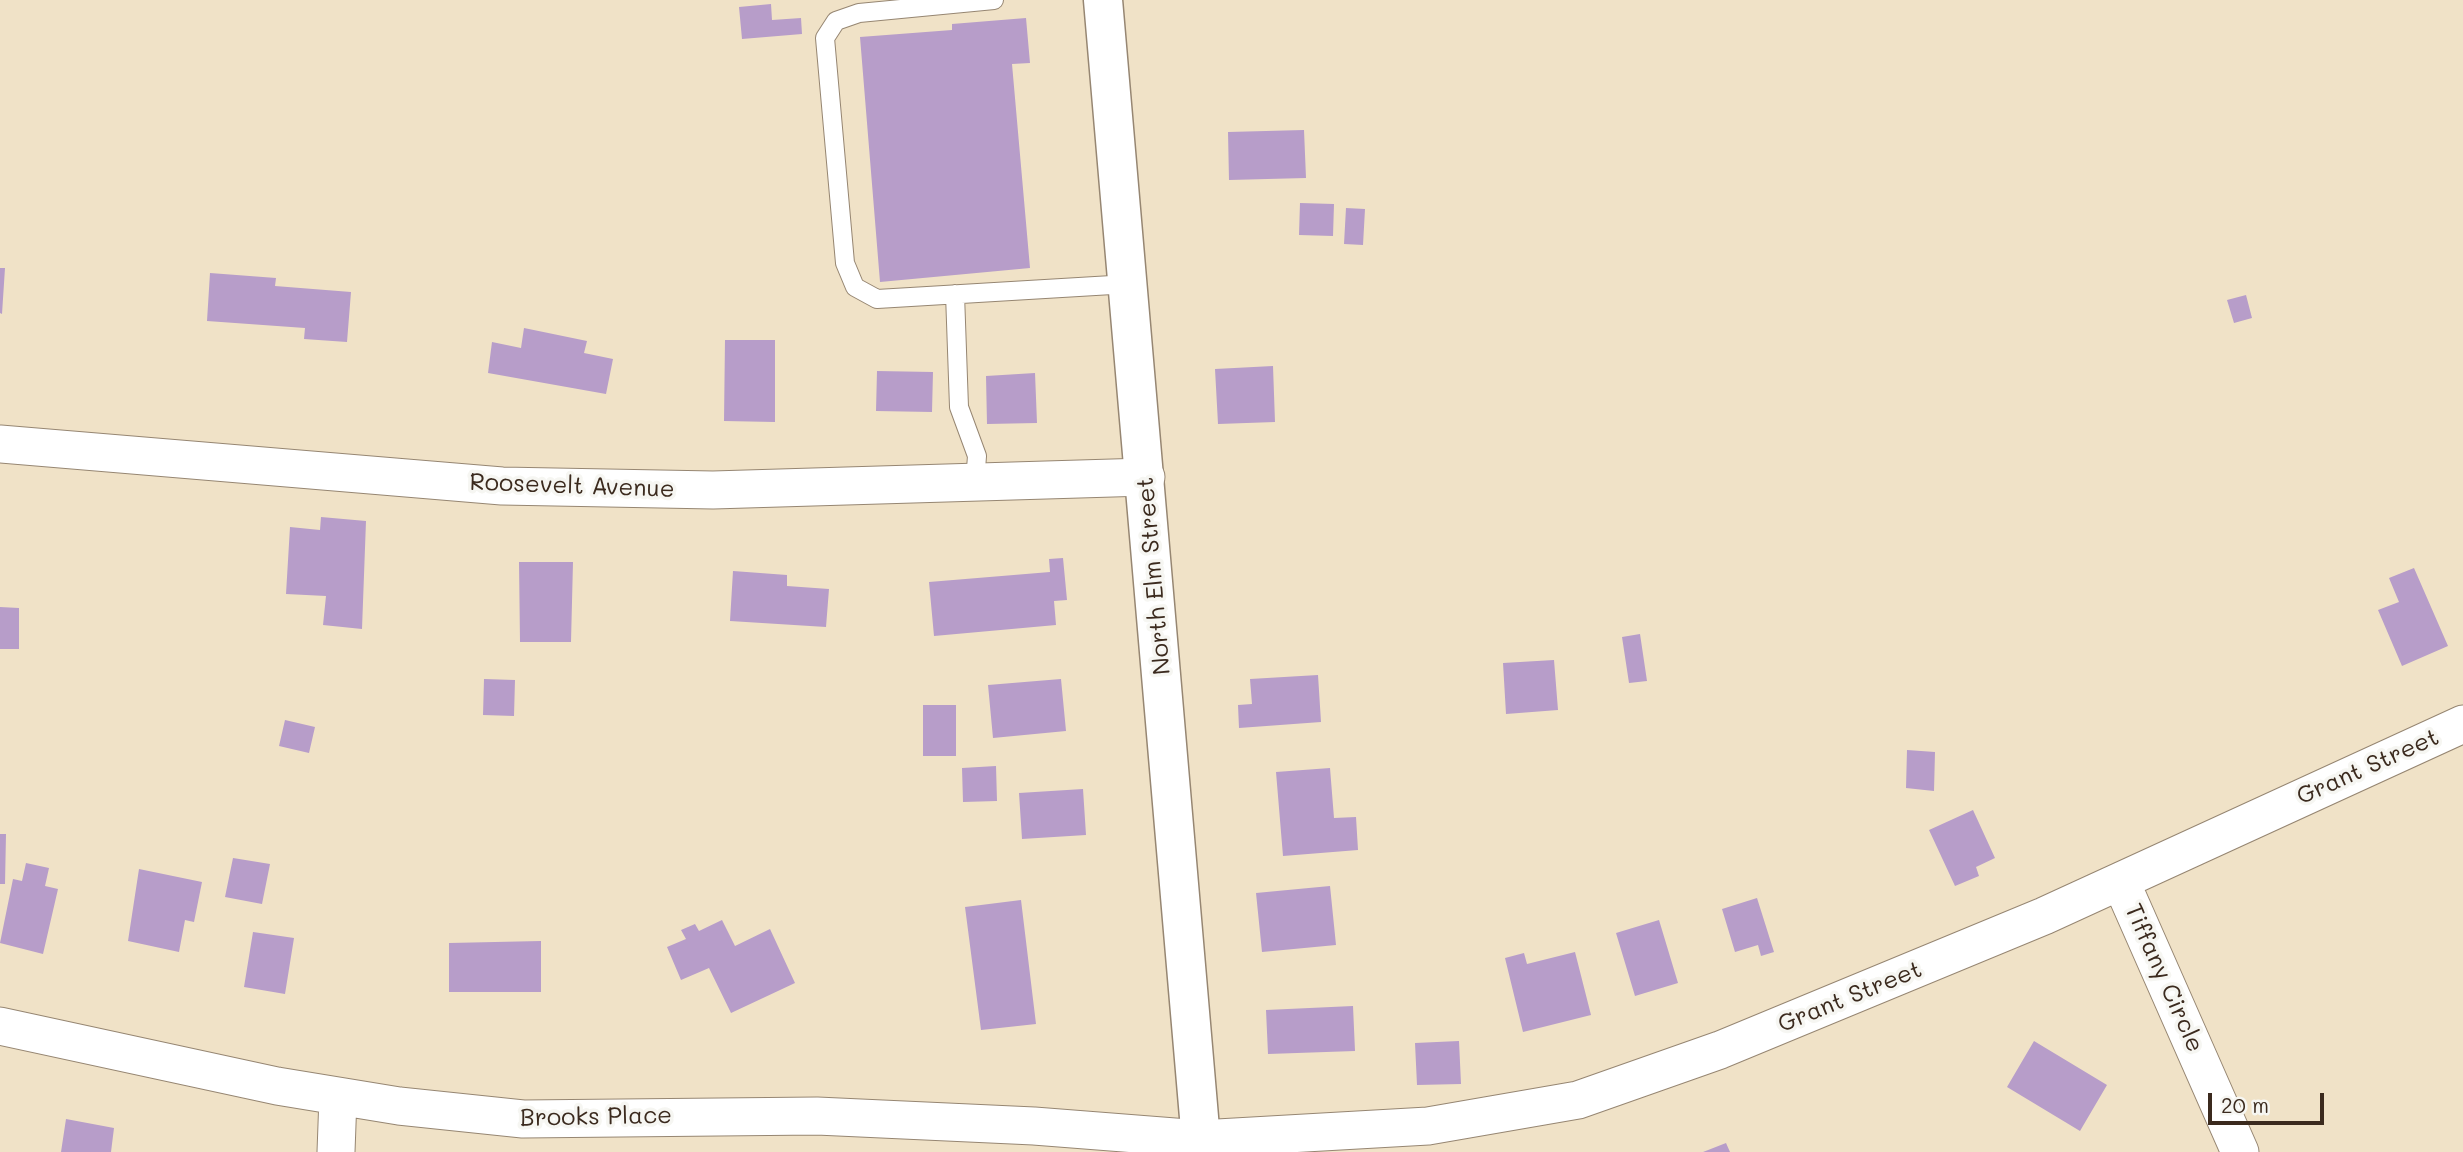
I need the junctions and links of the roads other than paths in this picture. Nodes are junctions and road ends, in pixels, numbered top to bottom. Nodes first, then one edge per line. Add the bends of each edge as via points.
1 (994, 0) edge
2 (1104, 0) edge
3 (1129, 284) junction
4 (954, 294) junction
5 (0, 444) edge
6 (1146, 477) junction
7 (975, 482) junction
8 (2463, 724) edge
9 (2122, 882) junction
10 (0, 1026) edge
11 (338, 1097) junction
12 (1201, 1146) edge
13 (336, 1152) edge
14 (2241, 1152) edge

1 - 4 lane via 859,13 836,21 825,38 845,263 855,287 877,299
2 - 3 main road, North Elm Street
3 - 4 lane
3 - 6 main road, North Elm Street
4 - 7 lane via 959,407 977,456
5 - 7 street, Roosevelt Avenue via 502,485 713,490
6 - 7 street, Roosevelt Avenue
6 - 12 main road, North Elm Street
8 - 9 street, Grant Street
9 - 12 street, Grant Street via 1776,1028 1578,1100 1428,1126
9 - 14 street, Tiffany Circle
10 - 11 street, Brooks Place
11 - 12 street, Brooks Place via 523,1119 830,1116 1006,1124
11 - 13 street

